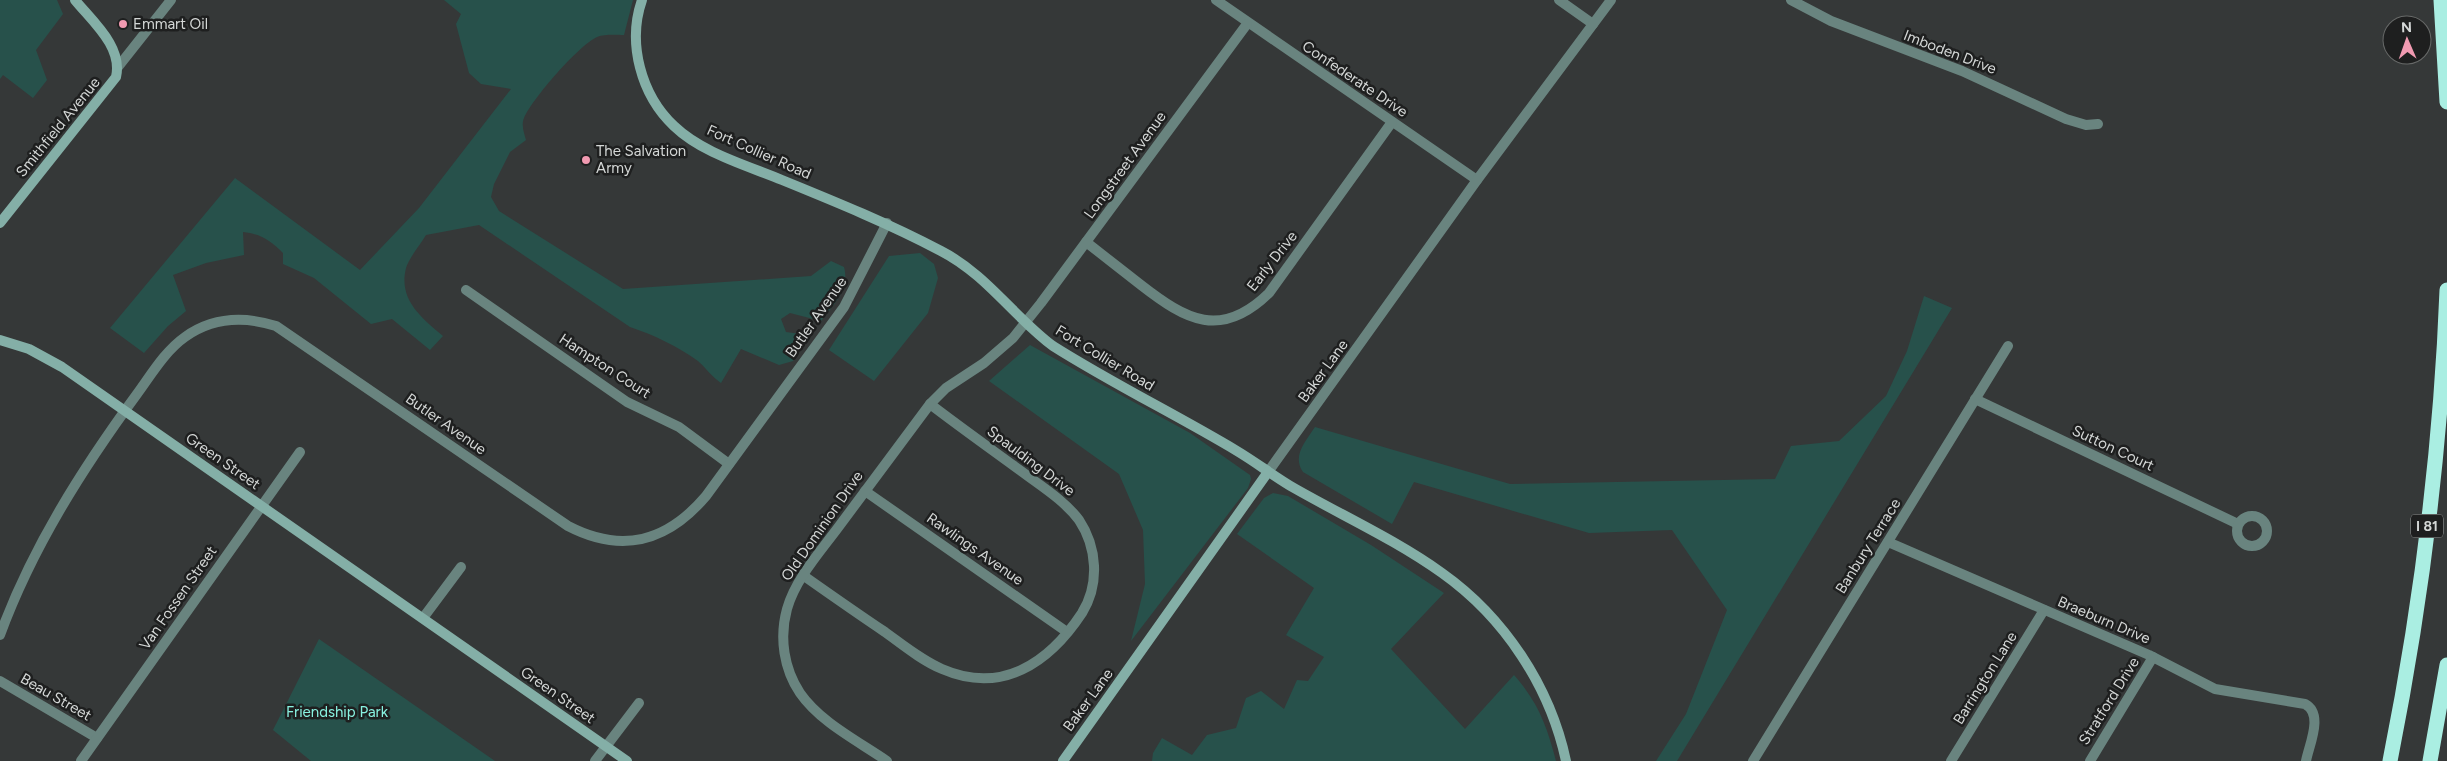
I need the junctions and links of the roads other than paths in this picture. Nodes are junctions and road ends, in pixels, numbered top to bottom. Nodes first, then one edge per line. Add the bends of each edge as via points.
1 (75, 0) edge
2 (171, 0) edge
3 (642, 0) edge
4 (1216, 0) edge
5 (1559, 0) edge
6 (1611, 0) edge
7 (1791, 0) edge
8 (2442, 0) edge
9 (1248, 24) junction
10 (1593, 24) junction
11 (118, 67) junction
12 (2447, 102) edge
13 (1392, 122) junction
14 (2098, 124) dead end
15 (1478, 180) junction
16 (0, 223) edge
17 (887, 223) junction
18 (1086, 242) junction
19 (466, 290) dead end
20 (2447, 290) edge
21 (1025, 323) junction
22 (0, 340) edge
23 (2008, 346) dead end
24 (1975, 399) junction
25 (930, 404) junction
26 (124, 411) junction
27 (300, 452) dead end
28 (729, 464) junction
29 (1268, 472) junction
30 (865, 491) junction
31 (260, 506) junction
32 (2238, 524) dead end
33 (1888, 542) junction
34 (460, 567) dead end
35 (804, 576) junction
36 (2044, 610) junction
37 (423, 618) junction
38 (1067, 632) junction
39 (0, 635) edge
40 (2154, 657) junction
41 (2447, 665) edge
42 (0, 681) edge
43 (639, 702) dead end
44 (97, 738) junction
45 (606, 746) junction
46 (81, 761) edge
47 (595, 761) edge
48 (627, 761) edge
49 (886, 761) edge
50 (1063, 761) edge
51 (1566, 761) edge
52 (1753, 761) edge
53 (1952, 761) edge
54 (2090, 761) edge
55 (2306, 761) edge
56 (2390, 761) edge
57 (2430, 761) edge

1 - 11 street via 114,49
2 - 11 street, Smithfield Avenue
3 - 17 street, Fort Collier Road via 637,40 641,72 654,102 675,127 702,145 734,160
4 - 9 street, Confederate Drive
5 - 10 street
6 - 10 street, Baker Lane
7 - 14 street, Imboden Drive via 1831,21 1962,71 2066,119 2086,125
8 - 12 highway
9 - 13 street, Confederate Drive
9 - 18 street, Longstreet Avenue
10 - 15 street, Baker Lane
11 - 16 street, Smithfield Avenue via 112,85
13 - 15 street, Confederate Drive
13 - 18 street, Early Drive via 1269,293 1236,316 1207,320 1180,313
15 - 29 street, Baker Lane
17 - 21 street, Fort Collier Road via 962,263 986,282
17 - 28 street, Butler Avenue via 844,307
18 - 21 street, Longstreet Avenue
19 - 28 street, Hampton Court via 627,402 679,427
20 - 56 highway, I 81 via 2439,429 2410,649
21 - 25 street, Old Dominion Drive via 998,352 946,388
21 - 29 street, Fort Collier Road via 1070,357
22 - 26 street, Green Street via 46,357
23 - 24 street, Banbury Terrace
24 - 32 street, Sutton Court
24 - 33 street, Banbury Terrace
25 - 30 street, Old Dominion Drive
25 - 38 street, Spaulding Drive via 1058,499 1078,518 1093,554 1093,582 1082,612
26 - 28 street, Butler Avenue via 182,339 218,321 247,319 289,333 517,493 568,526 596,538 636,541 667,531 693,511
26 - 31 street, Green Street
26 - 39 street, Butler Avenue via 52,522 29,566
27 - 31 street, Van Fossen Street
29 - 50 street, Baker Lane
29 - 51 street, Fort Collier Road via 1411,553 1477,602 1511,641 1535,678 1553,717
30 - 35 street, Old Dominion Drive
30 - 38 street, Rawlings Avenue
31 - 37 street, Green Street
31 - 44 street, Van Fossen Street
33 - 36 street, Braeburn Drive
33 - 52 street, Banbury Terrace
34 - 37 street
35 - 38 street, Spaulding Drive via 928,662 962,675 999,677 1027,669 1049,653
35 - 49 street, Old Dominion Drive via 792,594 784,623 784,653 794,682 801,695 831,723
36 - 40 street, Braeburn Drive
36 - 53 street, Barrington Lane
37 - 45 street, Green Street
40 - 54 street, Stratford Drive
40 - 55 street, Braeburn Drive via 2215,689 2305,704 2312,709 2315,720
41 - 57 highway
42 - 44 street, Beau Street
43 - 45 street
44 - 46 street, Van Fossen Street
45 - 47 street
45 - 48 street, Green Street

